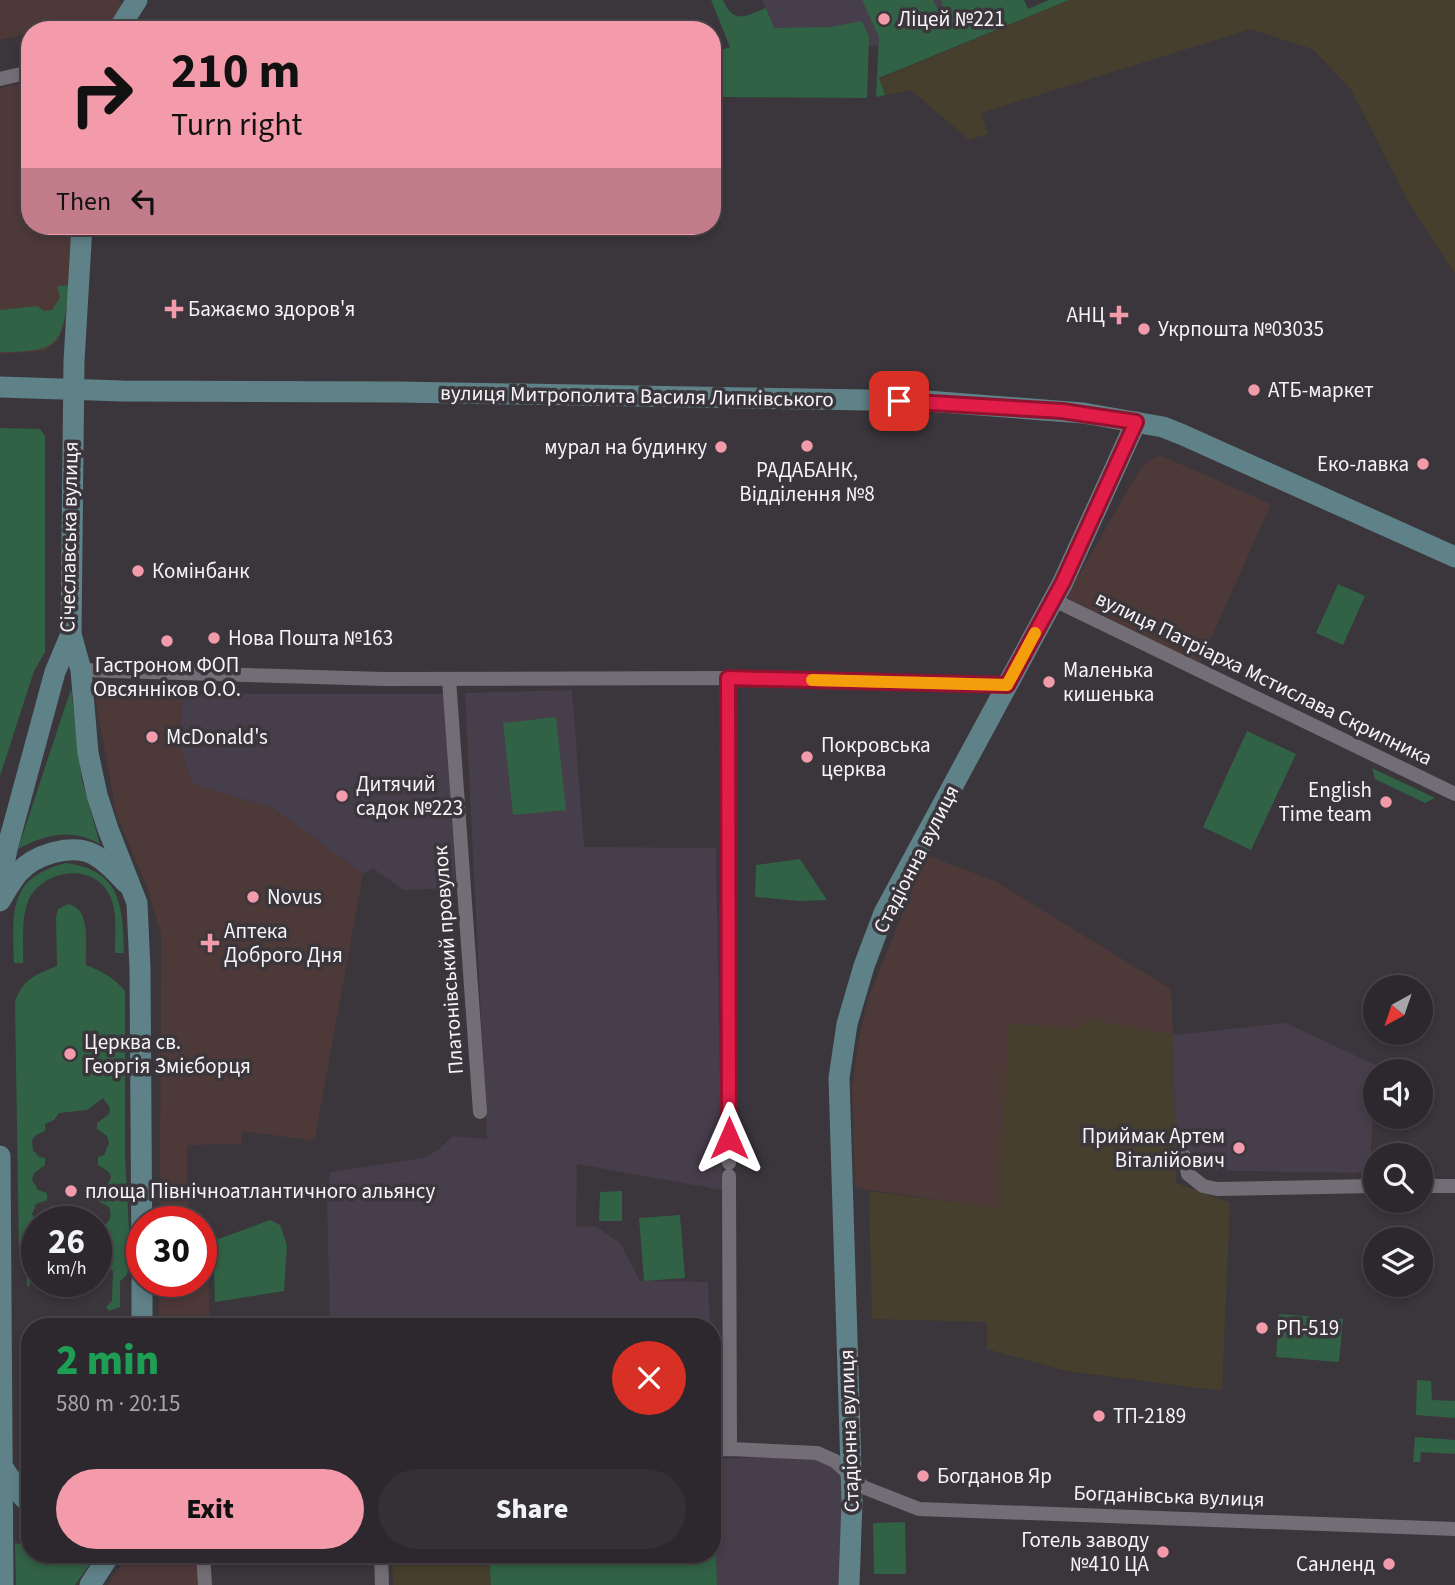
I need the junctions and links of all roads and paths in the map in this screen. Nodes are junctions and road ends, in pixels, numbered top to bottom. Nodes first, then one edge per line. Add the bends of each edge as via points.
1 (137, 0) edge
2 (124, 21) edge
3 (21, 74) edge
4 (0, 79) edge
5 (82, 235) edge
6 (0, 387) edge
7 (73, 390) junction
8 (1136, 422) junction
9 (1455, 557) edge
10 (1054, 600) junction
11 (71, 634) junction
12 (81, 670) junction
13 (728, 678) junction
14 (449, 679) junction
15 (1007, 685) junction
16 (1455, 794) edge
17 (0, 886) edge
18 (133, 889) junction
19 (0, 901) edge
20 (480, 1112) dead end
21 (0, 1156) edge
22 (1184, 1156) dead end
23 (1363, 1186) edge
24 (1433, 1186) edge
25 (1455, 1186) edge
26 (142, 1206) edge
27 (142, 1297) edge
28 (142, 1318) edge
29 (730, 1448) junction
30 (721, 1449) edge
31 (1, 1465) edge
32 (850, 1473) junction
33 (21, 1494) edge
34 (1455, 1529) edge
35 (104, 1563) edge
36 (204, 1563) edge
37 (381, 1563) edge
38 (3, 1585) edge
39 (90, 1585) edge
40 (205, 1585) edge
41 (382, 1585) edge
42 (849, 1585) edge

1 - 2 street
3 - 4 street
5 - 7 street, Січеславська вулиця
6 - 7 street, вулиця Митрополита Василя Липківського
7 - 8 street, вулиця Митрополита Василя Липківського via 927,401
7 - 11 street, Січеславська вулиця
8 - 9 street, вулиця Митрополита Василя Липківського via 1183,435
8 - 10 street, Стадіонна вулиця
10 - 15 street, Стадіонна вулиця
10 - 16 street, вулиця Патріарха Мстислава Скрипника
11 - 12 street
11 - 17 street, Січеславська вулиця via 55,672
12 - 14 street
12 - 18 street via 88,753 97,794
13 - 14 street
13 - 15 street
13 - 29 street
14 - 20 street, Платонівський провулок
15 - 32 street, Стадіонна вулиця via 884,913 847,1024 839,1078
18 - 19 street via 108,864 91,853 74,850 36,859 19,871
18 - 26 street via 140,926
21 - 31 street
22 - 23 street via 1188,1174 1203,1186 1217,1189
24 - 25 street
27 - 28 street
29 - 30 street, Богданівська вулиця
29 - 32 street, Богданівська вулиця via 817,1453
31 - 33 street
31 - 38 street
32 - 34 street, Богданівська вулиця via 863,1487 919,1509
32 - 42 street, Стадіонна вулиця
35 - 39 street
36 - 40 street
37 - 41 street

